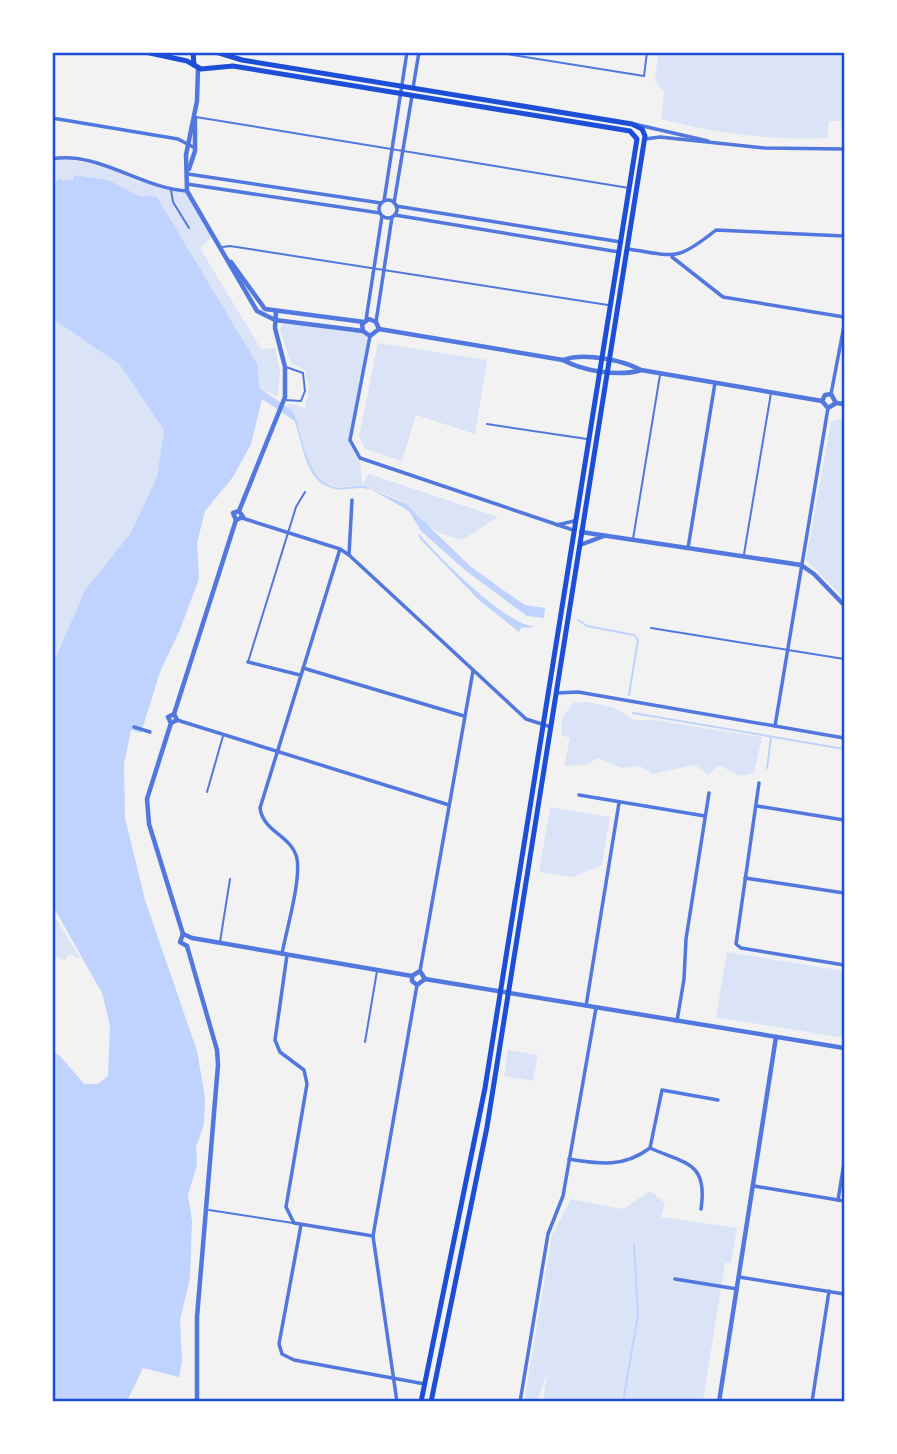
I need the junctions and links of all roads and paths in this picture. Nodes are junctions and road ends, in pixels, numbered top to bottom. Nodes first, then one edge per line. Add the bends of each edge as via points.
1 (145, 52) edge
2 (193, 52) edge
3 (215, 52) edge
4 (407, 52) edge
5 (419, 52) edge
6 (494, 52) edge
7 (647, 52) edge
8 (202, 68) junction
9 (402, 86) junction
10 (413, 88) junction
11 (401, 94) junction
12 (412, 95) junction
13 (195, 117) junction
14 (52, 118) edge
15 (631, 128) junction
16 (645, 139) junction
17 (187, 142) junction
18 (724, 145) junction
19 (195, 148) junction
20 (392, 149) junction
21 (845, 149) edge
22 (403, 151) junction
23 (52, 159) edge
24 (188, 171) junction
25 (187, 184) junction
26 (629, 188) junction
27 (170, 190) junction
28 (187, 191) junction
29 (382, 202) junction
30 (395, 204) junction
31 (381, 214) junction
32 (393, 216) junction
33 (189, 228) dead end
34 (845, 236) edge
35 (621, 242) junction
36 (222, 247) junction
37 (628, 249) junction
38 (619, 252) junction
39 (672, 257) junction
40 (230, 262) junction
41 (373, 268) junction
42 (384, 270) junction
43 (610, 305) junction
44 (276, 311) junction
45 (845, 317) edge
46 (275, 320) junction
47 (365, 321) junction
48 (376, 321) junction
49 (845, 326) edge
50 (379, 329) junction
51 (363, 331) junction
52 (369, 336) junction
53 (564, 360) junction
54 (600, 360) junction
55 (610, 361) junction
56 (285, 367) junction
57 (599, 369) junction
58 (642, 370) junction
59 (608, 371) junction
60 (660, 374) junction
61 (715, 383) junction
62 (771, 392) junction
63 (831, 394) junction
64 (284, 400) junction
65 (822, 401) junction
66 (836, 403) junction
67 (845, 404) edge
68 (828, 408) junction
69 (488, 424) dead end
70 (588, 440) junction
71 (305, 492) dead end
72 (352, 499) dead end
73 (239, 511) junction
74 (242, 518) junction
75 (236, 520) junction
76 (574, 521) junction
77 (555, 525) junction
78 (573, 530) junction
79 (582, 532) junction
80 (288, 533) junction
81 (604, 536) junction
82 (633, 540) junction
83 (580, 545) junction
84 (688, 548) junction
85 (340, 549) junction
86 (349, 555) junction
87 (744, 556) junction
88 (801, 565) junction
89 (845, 605) edge
90 (651, 628) dead end
91 (788, 650) junction
92 (845, 659) edge
93 (248, 662) joint
94 (303, 668) junction
95 (473, 671) junction
96 (301, 675) junction
97 (557, 693) junction
98 (174, 714) junction
99 (464, 716) junction
100 (177, 720) junction
101 (171, 723) junction
102 (542, 726) junction
103 (775, 726) junction
104 (134, 727) dead end
105 (551, 727) junction
106 (150, 732) dead end
107 (224, 734) junction
108 (845, 738) edge
109 (279, 752) junction
110 (759, 783) dead end
111 (207, 792) dead end
112 (709, 793) dead end
113 (579, 795) dead end
114 (618, 803) junction
115 (449, 805) junction
116 (757, 806) junction
117 (705, 816) junction
118 (845, 820) edge
119 (744, 878) junction
120 (230, 879) dead end
121 (845, 893) edge
122 (183, 934) junction
123 (192, 938) junction
124 (220, 943) junction
125 (187, 946) junction
126 (285, 955) junction
127 (845, 964) edge
128 (377, 970) junction
129 (420, 971) junction
130 (412, 976) junction
131 (425, 979) junction
132 (417, 985) junction
133 (500, 992) junction
134 (509, 994) junction
135 (586, 1006) junction
136 (596, 1008) junction
137 (677, 1021) junction
138 (776, 1037) junction
139 (365, 1042) dead end
140 (845, 1048) edge
141 (718, 1100) dead end
142 (650, 1148) junction
143 (569, 1159) junction
144 (845, 1163) edge
145 (754, 1186) junction
146 (838, 1200) junction
147 (845, 1201) edge
148 (206, 1209) junction
149 (701, 1209) dead end
150 (294, 1223) junction
151 (301, 1224) junction
152 (373, 1236) junction
153 (739, 1277) junction
154 (675, 1279) dead end
155 (737, 1289) junction
156 (829, 1291) junction
157 (845, 1294) edge
158 (394, 1377) junction
159 (425, 1384) junction
160 (197, 1402) edge
161 (397, 1402) edge
162 (421, 1402) edge
163 (430, 1402) edge
164 (520, 1402) edge
165 (719, 1402) edge
166 (812, 1402) edge

1 - 8 main road
2 - 8 main road
3 - 8 main road via 215,61
3 - 9 main road
4 - 9 street
5 - 10 street
6 - 7 lane via 644,76
8 - 11 main road via 233,66
8 - 13 street
9 - 10 main road
9 - 11 street
10 - 12 street
10 - 15 main road
11 - 12 main road
11 - 20 street
12 - 15 main road
12 - 22 street
13 - 17 street
13 - 19 street
13 - 20 lane
14 - 17 street
15 - 16 main road via 642,129
15 - 18 street via 646,124
15 - 26 main road via 637,139
16 - 18 street
16 - 37 main road
17 - 19 street
17 - 24 street
18 - 21 street
19 - 24 street
20 - 22 lane
20 - 29 street
22 - 26 lane
22 - 30 street
23 - 27 street via 80,161
24 - 25 street
24 - 29 street
25 - 28 street
25 - 31 street
26 - 35 main road
27 - 28 street
27 - 33 lane
28 - 36 street
29 - 30 street
29 - 31 street
30 - 32 street
30 - 35 street
31 - 32 street
31 - 41 street
32 - 38 street
32 - 42 street
34 - 39 street via 716,230 688,253
35 - 38 main road
36 - 40 street
36 - 41 lane
37 - 39 street
37 - 55 main road
38 - 43 main road
39 - 45 street via 723,297
40 - 44 street via 261,306
40 - 46 street via 257,311
41 - 42 lane
41 - 47 street
42 - 43 lane
42 - 48 street
43 - 54 main road
44 - 46 street
44 - 47 street
46 - 51 street
46 - 56 street
47 - 48 street
47 - 51 street
48 - 50 street
49 - 63 street
50 - 52 street
50 - 53 street
51 - 52 street
52 - 77 street via 350,440 360,458
53 - 54 street via 574,356
53 - 57 street
54 - 55 street
54 - 57 main road
55 - 58 street
55 - 59 main road
56 - 64 street
56 - 64 lane via 303,373 305,391 300,401
57 - 59 street
57 - 70 main road
58 - 59 street via 629,374
58 - 60 street
59 - 79 main road
60 - 61 street
60 - 82 lane
61 - 62 street
61 - 84 street
62 - 65 street
62 - 87 lane
63 - 65 street
63 - 66 street
64 - 73 street
65 - 68 street
66 - 67 street
66 - 68 street
68 - 88 street
69 - 70 lane
70 - 76 main road
71 - 80 lane
72 - 86 street
73 - 74 street
73 - 75 street via 233,513
74 - 75 street
74 - 80 street
75 - 98 street
76 - 77 street
76 - 78 main road
77 - 78 street
78 - 79 street
78 - 102 main road
79 - 81 street
79 - 83 main road
80 - 85 street
80 - 93 lane
81 - 82 street
81 - 83 street
82 - 84 street
83 - 97 main road
84 - 87 street
85 - 86 street
85 - 94 street
86 - 95 street
87 - 88 street
88 - 89 street
88 - 91 street
90 - 91 lane
91 - 92 lane
91 - 103 street
93 - 96 street
94 - 96 street
94 - 99 street
95 - 99 street
95 - 102 street via 529,722
96 - 109 street
97 - 103 street via 578,692
97 - 105 main road
98 - 100 street
98 - 101 street via 168,718
99 - 115 street
100 - 101 street
100 - 107 street
101 - 122 street via 147,799 149,824
102 - 105 street
102 - 133 main road
103 - 108 street
104 - 106 street
105 - 134 main road
107 - 109 street
107 - 111 lane
109 - 115 street
109 - 126 street via 260,808 262,820 296,853 298,869
110 - 116 street
112 - 117 street
113 - 114 street
114 - 117 street
114 - 135 street
115 - 129 street
116 - 118 street
116 - 119 street
117 - 137 street
119 - 121 street
119 - 127 street via 736,939 741,948
120 - 124 lane
122 - 123 street
122 - 125 street via 180,942
123 - 124 street
123 - 125 street
124 - 126 street
125 - 148 street via 217,1050 218,1088
126 - 128 street
126 - 150 street via 275,1040 279,1052 304,1070 307,1084 286,1208
128 - 130 street
128 - 139 lane
129 - 130 street
129 - 131 street
130 - 132 street
131 - 132 street
131 - 133 street
132 - 152 street
133 - 134 street
133 - 159 main road via 470,1169
134 - 135 street
134 - 163 main road via 485,1139
135 - 136 street
136 - 137 street
136 - 143 street
137 - 138 street
138 - 140 street
138 - 145 street
141 - 142 street via 662,1090
142 - 143 street via 624,1163
142 - 149 street via 690,1165 701,1175
143 - 164 street via 563,1196 548,1234
144 - 146 street
145 - 146 street
145 - 153 street
146 - 147 street
148 - 150 lane
148 - 160 street via 197,1317
150 - 151 street
151 - 152 street
151 - 158 street via 279,1344 284,1356
152 - 158 street
153 - 155 street
153 - 156 street
154 - 155 street
155 - 165 street
156 - 157 street
156 - 166 street
158 - 159 street
158 - 161 street
159 - 162 main road

